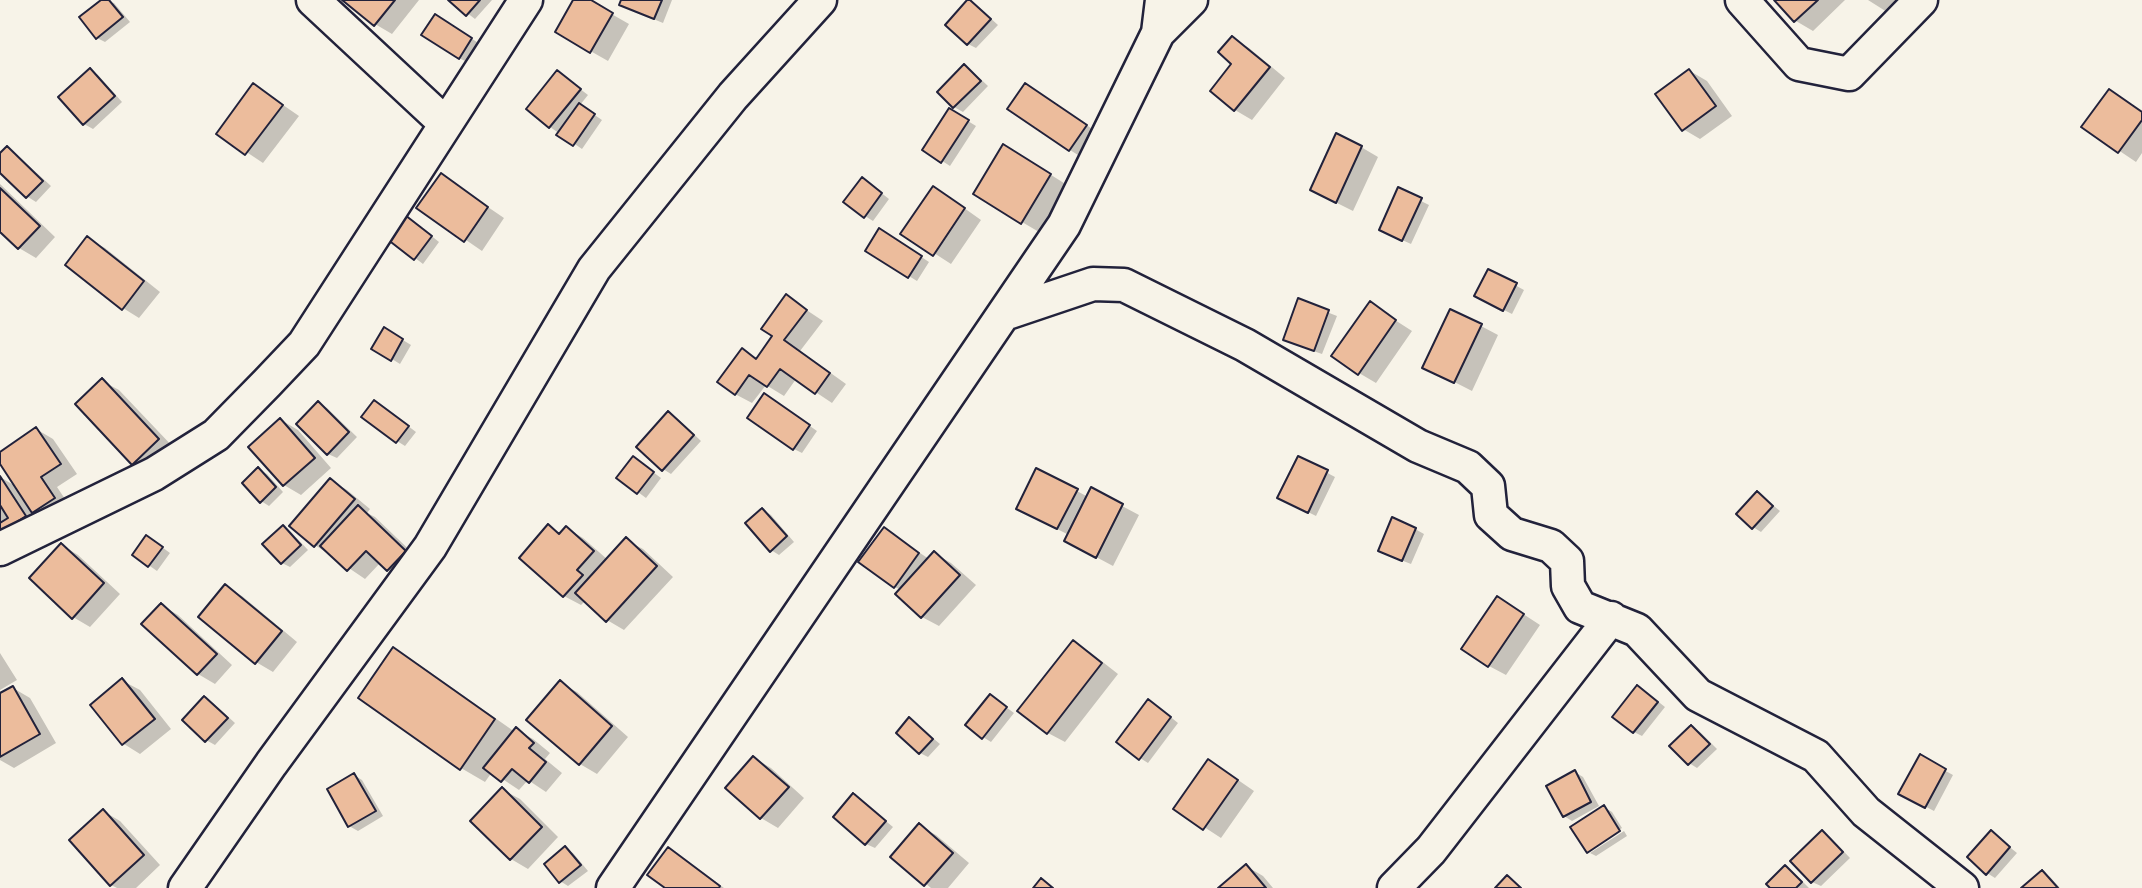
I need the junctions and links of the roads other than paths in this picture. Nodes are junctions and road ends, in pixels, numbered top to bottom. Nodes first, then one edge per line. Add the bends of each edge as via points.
1 (313, 0) edge
2 (526, 0) edge
3 (820, 0) edge
4 (1162, 0) edge
5 (1191, 0) edge
6 (1742, 0) edge
7 (1921, 0) edge
8 (1157, 33) junction
9 (446, 124) junction
10 (1004, 314) junction
11 (0, 549) edge
12 (1611, 618) junction
13 (184, 888) edge
14 (613, 888) edge
15 (1394, 888) edge
16 (1962, 888) edge

1 - 9 street
2 - 9 street
3 - 13 street via 733,96 594,269 430,547
4 - 8 street
5 - 8 street
6 - 7 street via 1799,64 1849,74
8 - 10 street via 1064,225
9 - 11 street via 304,344 216,435 154,474
10 - 12 street via 1093,284 1124,285 1245,345 1418,446 1468,467 1488,486 1491,514 1512,534 1551,546 1567,561 1568,586 1580,607
10 - 14 street
12 - 15 street via 1431,850
12 - 16 street via 1636,630 1698,695 1816,756 1866,811

